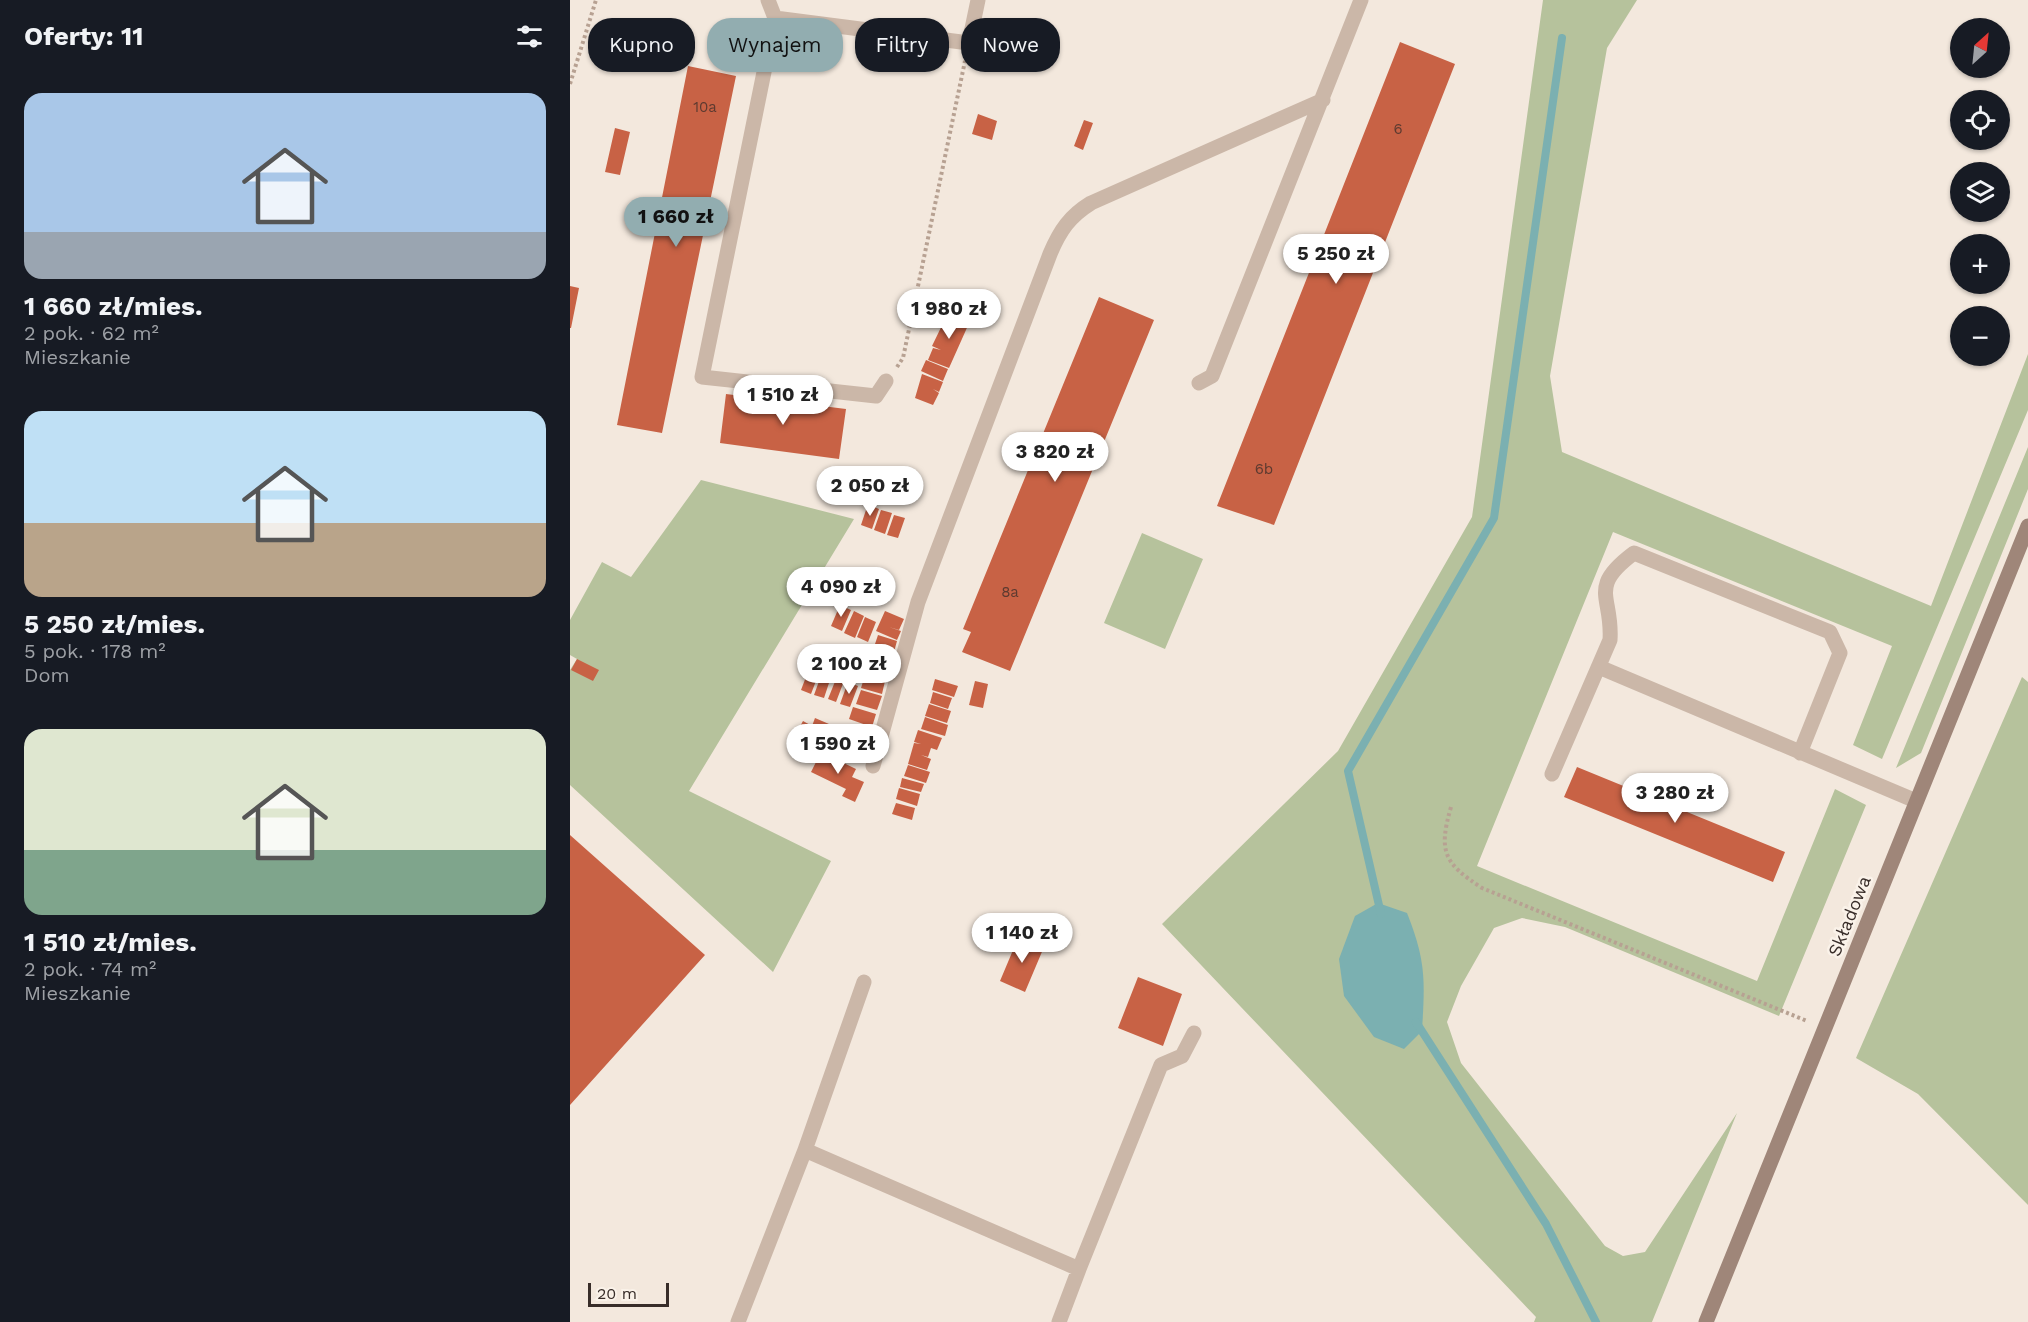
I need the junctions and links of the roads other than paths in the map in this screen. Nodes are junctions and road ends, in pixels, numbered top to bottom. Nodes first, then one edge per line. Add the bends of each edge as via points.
1 (768, 0) edge
2 (978, 0) edge
3 (1361, 0) edge
4 (775, 18) edge
5 (843, 27) edge
6 (764, 72) edge
7 (1323, 100) junction
8 (886, 381) road end
9 (1199, 383) dead end
10 (2028, 525) edge
11 (1599, 667) junction
12 (1800, 753) junction
13 (873, 766) dead end
14 (1552, 774) dead end
15 (1916, 801) junction
16 (864, 982) dead end
17 (1194, 1034) dead end
18 (805, 1150) junction
19 (1079, 1269) junction
20 (738, 1322) edge
21 (1059, 1322) edge
22 (1706, 1322) edge

1 - 4 street
2 - 5 street via 969,43
3 - 7 street
6 - 8 street via 702,377 876,396
7 - 9 street via 1212,376
7 - 13 street via 1091,203 1063,227 918,602
10 - 15 main road, Składowa
11 - 12 street
11 - 12 street via 1610,640 1611,623 1604,594 1615,568 1634,554 1830,632 1840,653
11 - 14 street
12 - 15 street
15 - 22 main road, Składowa
16 - 18 street
17 - 19 street via 1182,1056 1161,1065
18 - 19 street
18 - 20 street
19 - 21 street

